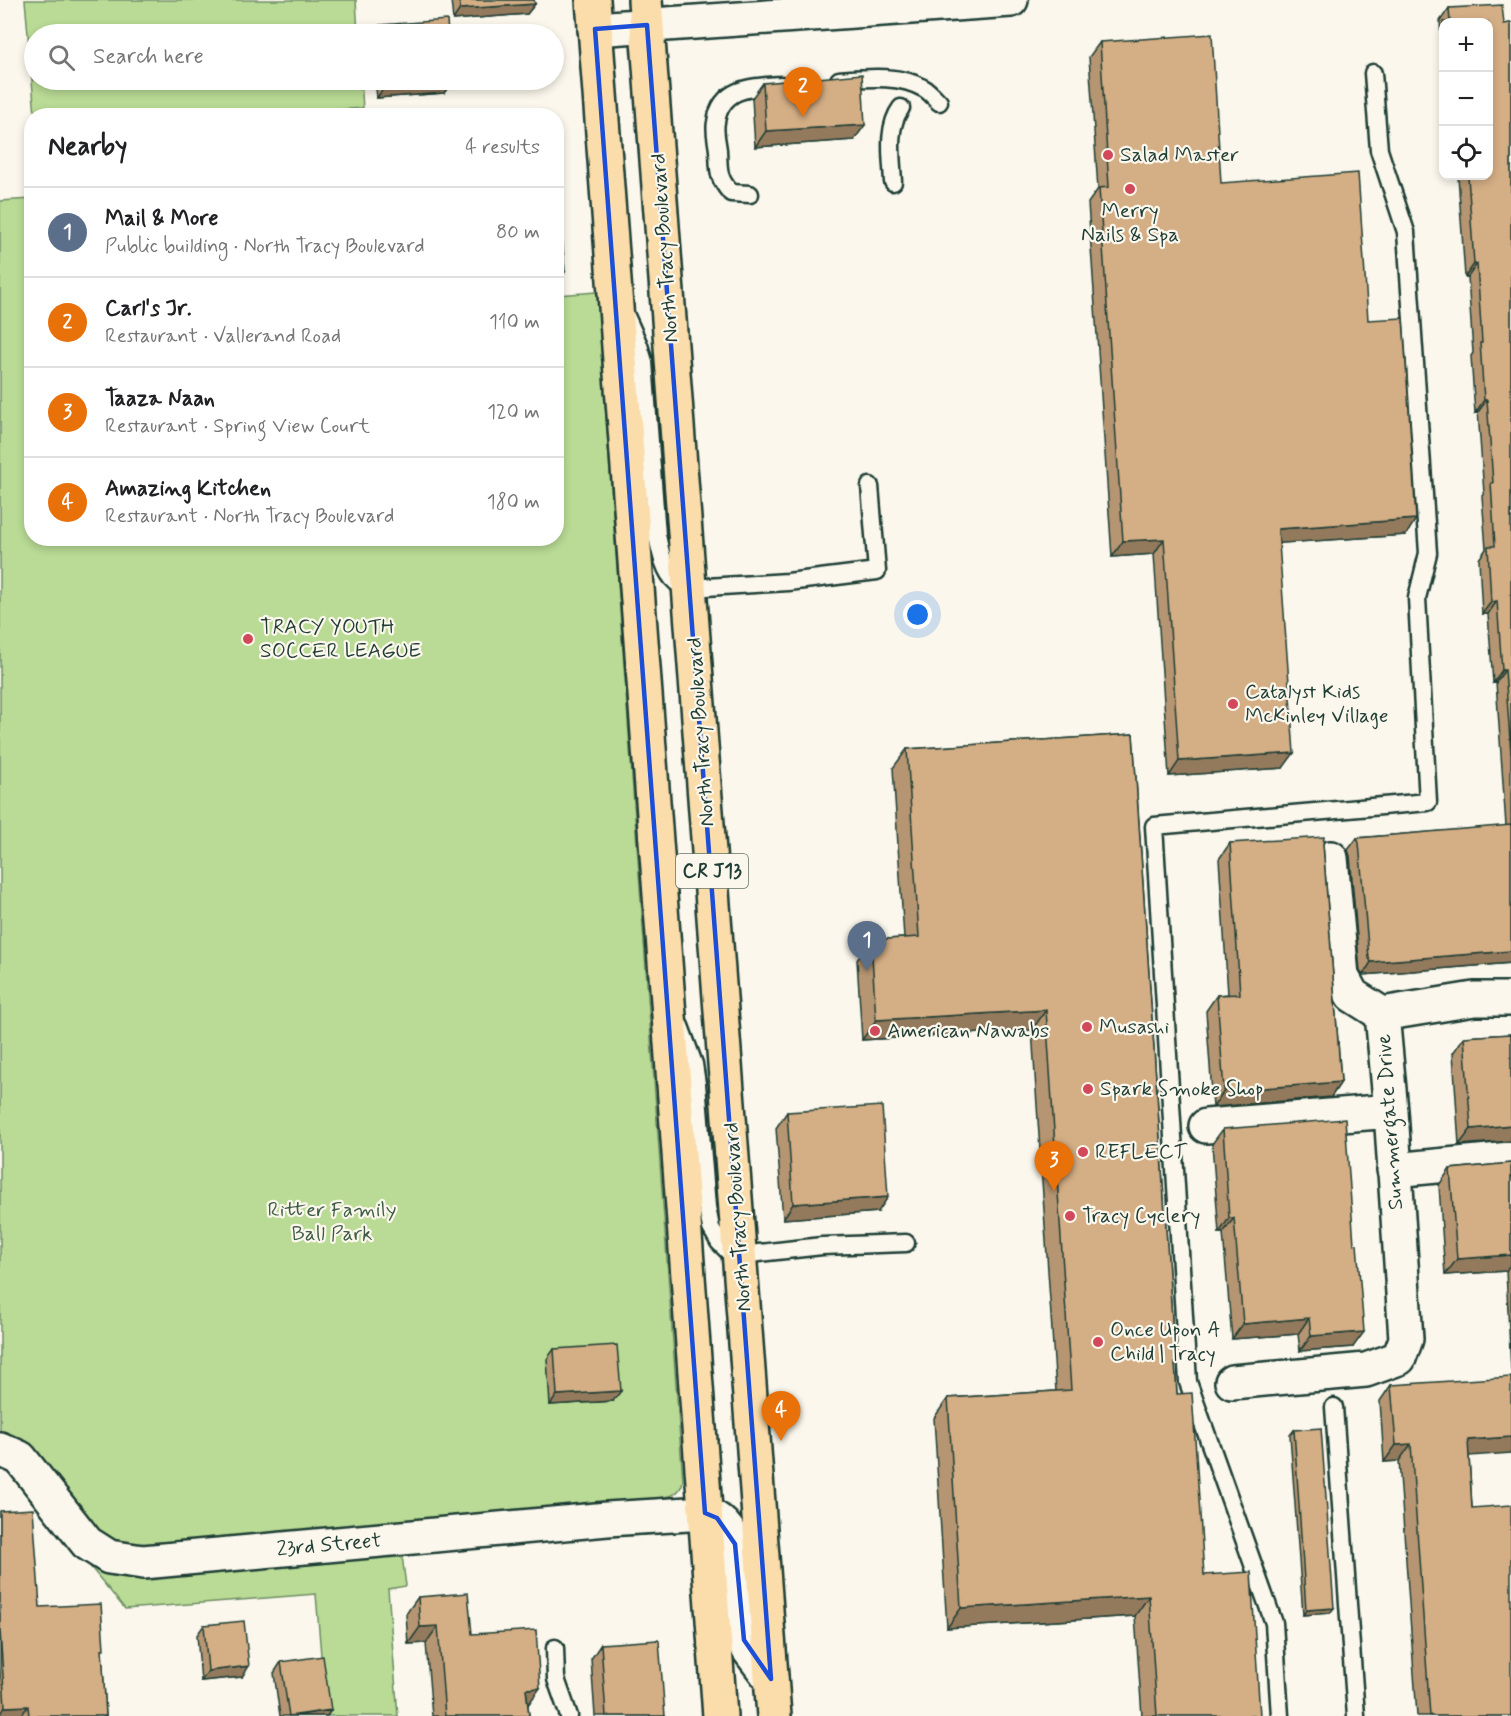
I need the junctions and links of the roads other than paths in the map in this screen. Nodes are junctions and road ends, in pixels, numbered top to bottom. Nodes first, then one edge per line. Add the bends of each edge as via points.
1 (1011, 0) edge
2 (646, 13) edge
3 (594, 14) edge
4 (1374, 73) dead end
5 (828, 81) edge
6 (792, 84) edge
7 (939, 102) dead end
8 (901, 108) dead end
9 (893, 183) dead end
10 (750, 194) dead end
11 (614, 290) junction
12 (870, 486) dead end
13 (690, 588) junction
14 (1331, 858) dead end
15 (667, 987) junction
16 (1511, 999) edge
17 (1382, 1014) junction
18 (1391, 1111) junction
19 (1206, 1126) dead end
20 (1511, 1159) edge
21 (1394, 1170) junction
22 (906, 1243) dead end
23 (741, 1255) junction
24 (1232, 1382) dead end
25 (1334, 1407) dead end
26 (10, 1454) edge
27 (705, 1513) junction
28 (555, 1648) dead end
29 (771, 1679) junction
30 (568, 1716) edge
31 (720, 1716) edge
32 (774, 1716) edge
33 (1280, 1716) edge
34 (1356, 1716) edge

1 - 2 street
2 - 3 street
2 - 13 main road, North Tracy Boulevard / CR J13
3 - 11 main road, CR J13
4 - 33 lane via 1379,150 1406,232 1428,553 1417,598 1428,802 1154,826 1188,1382 1274,1623
5 - 7 lane via 884,78 910,82 926,89
6 - 10 lane via 745,88 730,96 719,109 715,124 720,179 731,193
8 - 9 lane via 891,139
11 - 13 lane via 644,362 661,554 676,582
11 - 15 main road, CR J13
12 - 13 lane via 877,571
13 - 23 main road, North Tracy Boulevard / CR J13
14 - 17 street via 1342,976 1352,994
15 - 23 lane via 694,1064 711,1228 729,1252
15 - 27 main road, CR J13
16 - 17 street, Summergate Drive via 1474,999
17 - 18 street, Summergate Drive
18 - 19 street
18 - 21 street, Summergate Drive
20 - 21 street
21 - 24 street, Summergate Drive via 1406,1339 1399,1358 1366,1370
22 - 23 lane via 822,1246
23 - 29 main road, North Tracy Boulevard / CR J13
25 - 34 lane
26 - 27 street, 23rd Street via 87,1543 110,1557 143,1562
27 - 29 street via 717,1518 735,1544 744,1640
27 - 31 main road, CR J13
28 - 30 lane via 556,1679
29 - 32 main road, North Tracy Boulevard / CR J13

